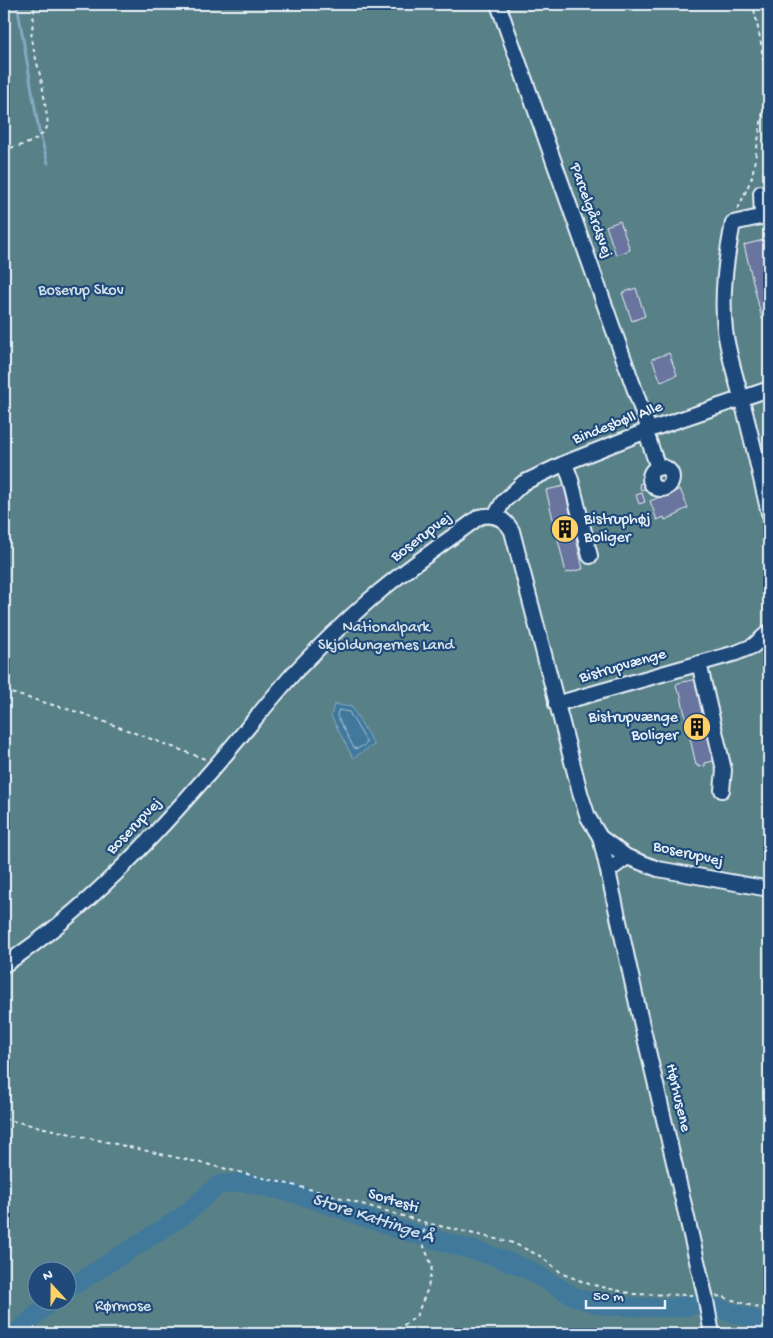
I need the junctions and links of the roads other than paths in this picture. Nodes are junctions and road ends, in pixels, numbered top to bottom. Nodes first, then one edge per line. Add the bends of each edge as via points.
1 (498, 4) edge
2 (761, 193) dead end
3 (766, 216) edge
4 (769, 389) edge
5 (742, 399) junction
6 (647, 431) junction
7 (565, 463) junction
8 (658, 468) dead end
9 (769, 513) edge
10 (495, 516) junction
11 (590, 556) dead end
12 (769, 632) edge
13 (699, 663) junction
14 (556, 704) junction
15 (722, 790) dead end
16 (600, 837) junction
17 (626, 857) junction
18 (608, 871) junction
19 (769, 890) edge
20 (4, 965) edge
21 (712, 1334) edge

1 - 6 street, Parcelgårdsvej
2 - 3 street
3 - 5 street via 733,223 726,258 725,330 731,365
4 - 5 street, Bindesbøll Alle
5 - 6 street, Bindesbøll Alle
5 - 9 street
6 - 7 street, Bindesbøll Alle
6 - 8 street, Parcelgårdsvej
7 - 10 street, Bindesbøll Alle via 523,483 503,502
7 - 11 street
10 - 14 street, Boserupvej via 506,522 512,531
10 - 20 street, Boserupvej via 479,517 380,592 329,637 151,837 94,894 37,943
12 - 13 street, Bistrupvænge via 753,646
13 - 14 street, Bistrupvænge
13 - 15 street via 724,770
14 - 16 street, Boserupvej via 581,796
16 - 17 street, Boserupvej
16 - 18 street, Hørhusene
17 - 18 street
17 - 19 street, Boserupvej via 658,869
18 - 21 street, Hørhusene

